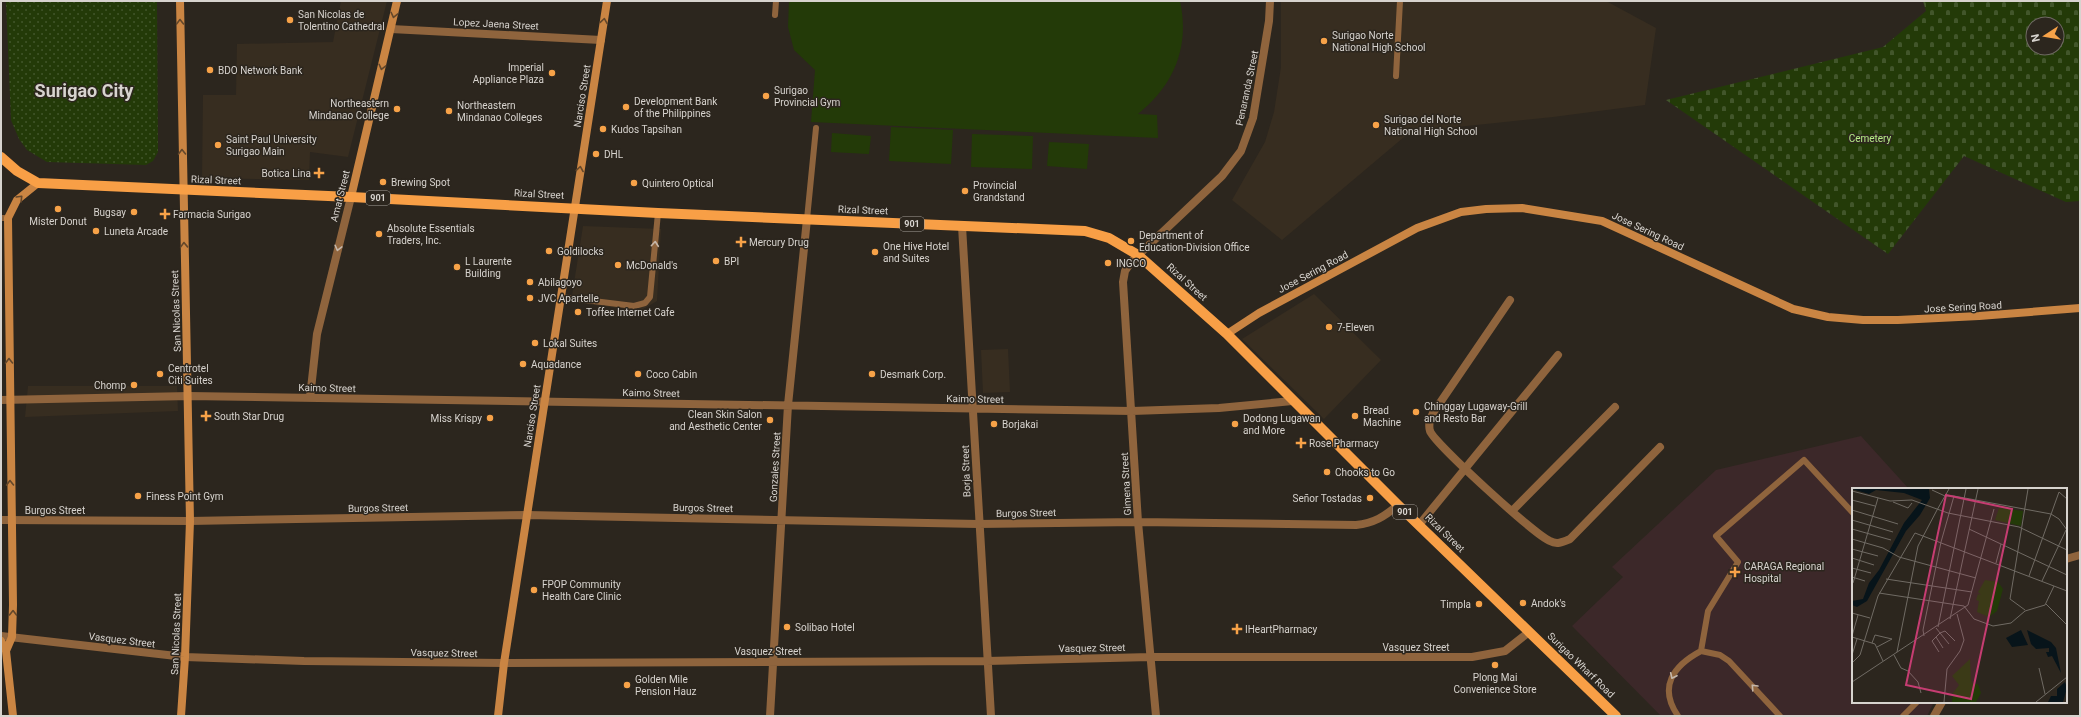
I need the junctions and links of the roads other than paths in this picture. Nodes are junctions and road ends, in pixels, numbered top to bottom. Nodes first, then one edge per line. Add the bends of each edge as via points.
1 (180, 1) edge
2 (398, 1) edge
3 (607, 1) edge
4 (776, 1) edge
5 (1270, 1) edge
6 (1400, 1) edge
7 (775, 15) dead end
8 (391, 29) junction
9 (601, 40) junction
10 (1396, 76) dead end
11 (816, 128) dead end
12 (1, 157) edge
13 (38, 183) junction
14 (182, 191) junction
15 (351, 196) junction
16 (574, 208) junction
17 (658, 213) junction
18 (4, 218) edge
19 (807, 219) junction
20 (962, 226) junction
21 (1138, 255) junction
22 (561, 297) junction
23 (1510, 300) dead end
24 (2080, 308) edge
25 (1227, 334) junction
26 (1558, 355) dead end
27 (189, 396) junction
28 (310, 398) junction
29 (1, 400) edge
30 (10, 400) junction
31 (544, 400) junction
32 (1292, 401) junction
33 (788, 405) junction
34 (1615, 407) dead end
35 (973, 409) junction
36 (1132, 411) junction
37 (1660, 447) dead end
38 (1465, 468) junction
39 (1398, 505) junction
40 (1512, 511) junction
41 (1852, 512) edge
42 (527, 515) junction
43 (1, 520) edge
44 (11, 520) junction
45 (782, 520) junction
46 (190, 521) junction
47 (1138, 522) junction
48 (978, 524) junction
49 (1419, 525) junction
50 (2080, 555) edge
51 (2067, 558) edge
52 (1529, 632) junction
53 (1, 636) edge
54 (12, 637) junction
55 (1, 641) edge
56 (6, 651) junction
57 (1701, 651) junction
58 (186, 657) junction
59 (1152, 657) junction
60 (772, 661) junction
61 (987, 661) junction
62 (504, 663) junction
63 (1916, 703) edge
64 (1941, 703) edge
65 (13, 716) edge
66 (181, 716) edge
67 (498, 716) edge
68 (770, 716) edge
69 (991, 716) edge
70 (1156, 716) edge
71 (1616, 716) edge
72 (1678, 716) edge
73 (1780, 716) edge
74 (1903, 716) edge
75 (1934, 716) edge

14 -> 1 main road, San Nicolas Street
2 -> 8 main road, Amat Street
9 -> 3 main road, Narciso Street
4 - 7 lane
5 - 21 street, Penaranda Street via 1268,29 1252,118 1241,151 1222,176
6 - 10 lane
8 - 9 street, Lopez Jaena Street
8 -> 15 main road, Amat Street
16 -> 9 main road, Narciso Street
11 - 19 lane
12 - 13 main road, 901 via 17,171
13 - 14 main road, Rizal Street / 901
18 -> 13 main road via 17,200
14 - 15 main road, Rizal Street / 901
27 -> 14 main road, San Nicolas Street
15 - 16 main road, Rizal Street / 901
15 -> 28 street, Amat Street via 316,334
16 - 17 main road, Rizal Street / 901
16 - 22 main road, Narciso Street
17 - 19 main road, Rizal Street / 901
22 -> 17 lane via 634,306 645,302 650,297
30 -> 18 main road
19 - 20 main road, Rizal Street / 901
19 - 33 street, Gonzales Street
20 - 21 main road, Rizal Street / 901 via 1085,230 1109,238
20 - 35 street, Borja Street
21 - 25 main road, Rizal Street / 901
21 - 36 street, Gimena Street via 1126,271 1123,282
22 - 31 main road, Narciso Street
23 - 38 street via 1433,413 1429,423 1430,432
24 - 25 main road, Jose Sering Road via 1898,320 1828,317 1793,309 1602,222 1522,208 1486,208 1461,212 1417,228 1259,313
25 - 32 main road, Rizal Street / 901
26 - 38 street
27 - 28 street, Kaimo Street
27 - 30 street, Kaimo Street
27 - 46 main road, San Nicolas Street
28 - 31 street, Kaimo Street
29 - 30 street, Kaimo Street
44 -> 30 main road
31 - 33 street, Kaimo Street
31 - 42 main road, Narciso Street
32 - 36 street, Kaimo Street via 1225,408
32 - 39 main road, Rizal Street / 901
33 - 35 street, Kaimo Street
33 - 45 street, Gonzales Street
34 - 40 street
35 - 36 street, Kaimo Street
35 - 48 street, Borja Street
36 - 47 street, Gimena Street
37 - 40 street via 1570,540 1559,544 1549,541
38 - 40 street
38 - 49 street
39 - 47 street, Burgos Street via 1381,519 1356,525
39 - 49 main road, Rizal Street / 901
41 - 57 lane via 1804,460 1716,536 1738,562 1708,611
42 - 45 street, Burgos Street
42 - 46 street, Burgos Street
42 - 62 main road, Narciso Street
43 - 44 street, Burgos Street
44 - 46 street, Burgos Street
54 -> 44 main road
45 - 48 street, Burgos Street
45 - 60 street, Gonzales Street
46 - 58 main road, San Nicolas Street
47 - 48 street, Burgos Street
47 - 59 street, Gimena Street
48 - 61 street, Borja Street
49 - 52 main road, Rizal Street / 901
50 - 51 street
52 - 59 street, Vasquez Street via 1504,651 1472,657
52 - 71 main road, Surigao Wharf Road / 901
53 - 54 street, Vasquez Street
54 - 56 main road
54 - 58 street, Vasquez Street
55 - 56 main road
56 - 65 main road
57 -> 72 lane via 1678,666 1671,677 1668,692 1672,708
73 -> 57 lane via 1729,661 1720,655
58 - 62 street, Vasquez Street
58 - 66 main road, San Nicolas Street
59 - 61 street, Vasquez Street
59 - 70 street, Gimena Street
60 - 61 street, Vasquez Street
60 - 62 street, Vasquez Street
60 - 68 street, Gonzales Street
61 - 69 street, Borja Street
62 - 67 main road, Narciso Street
63 - 74 lane
64 - 75 street

